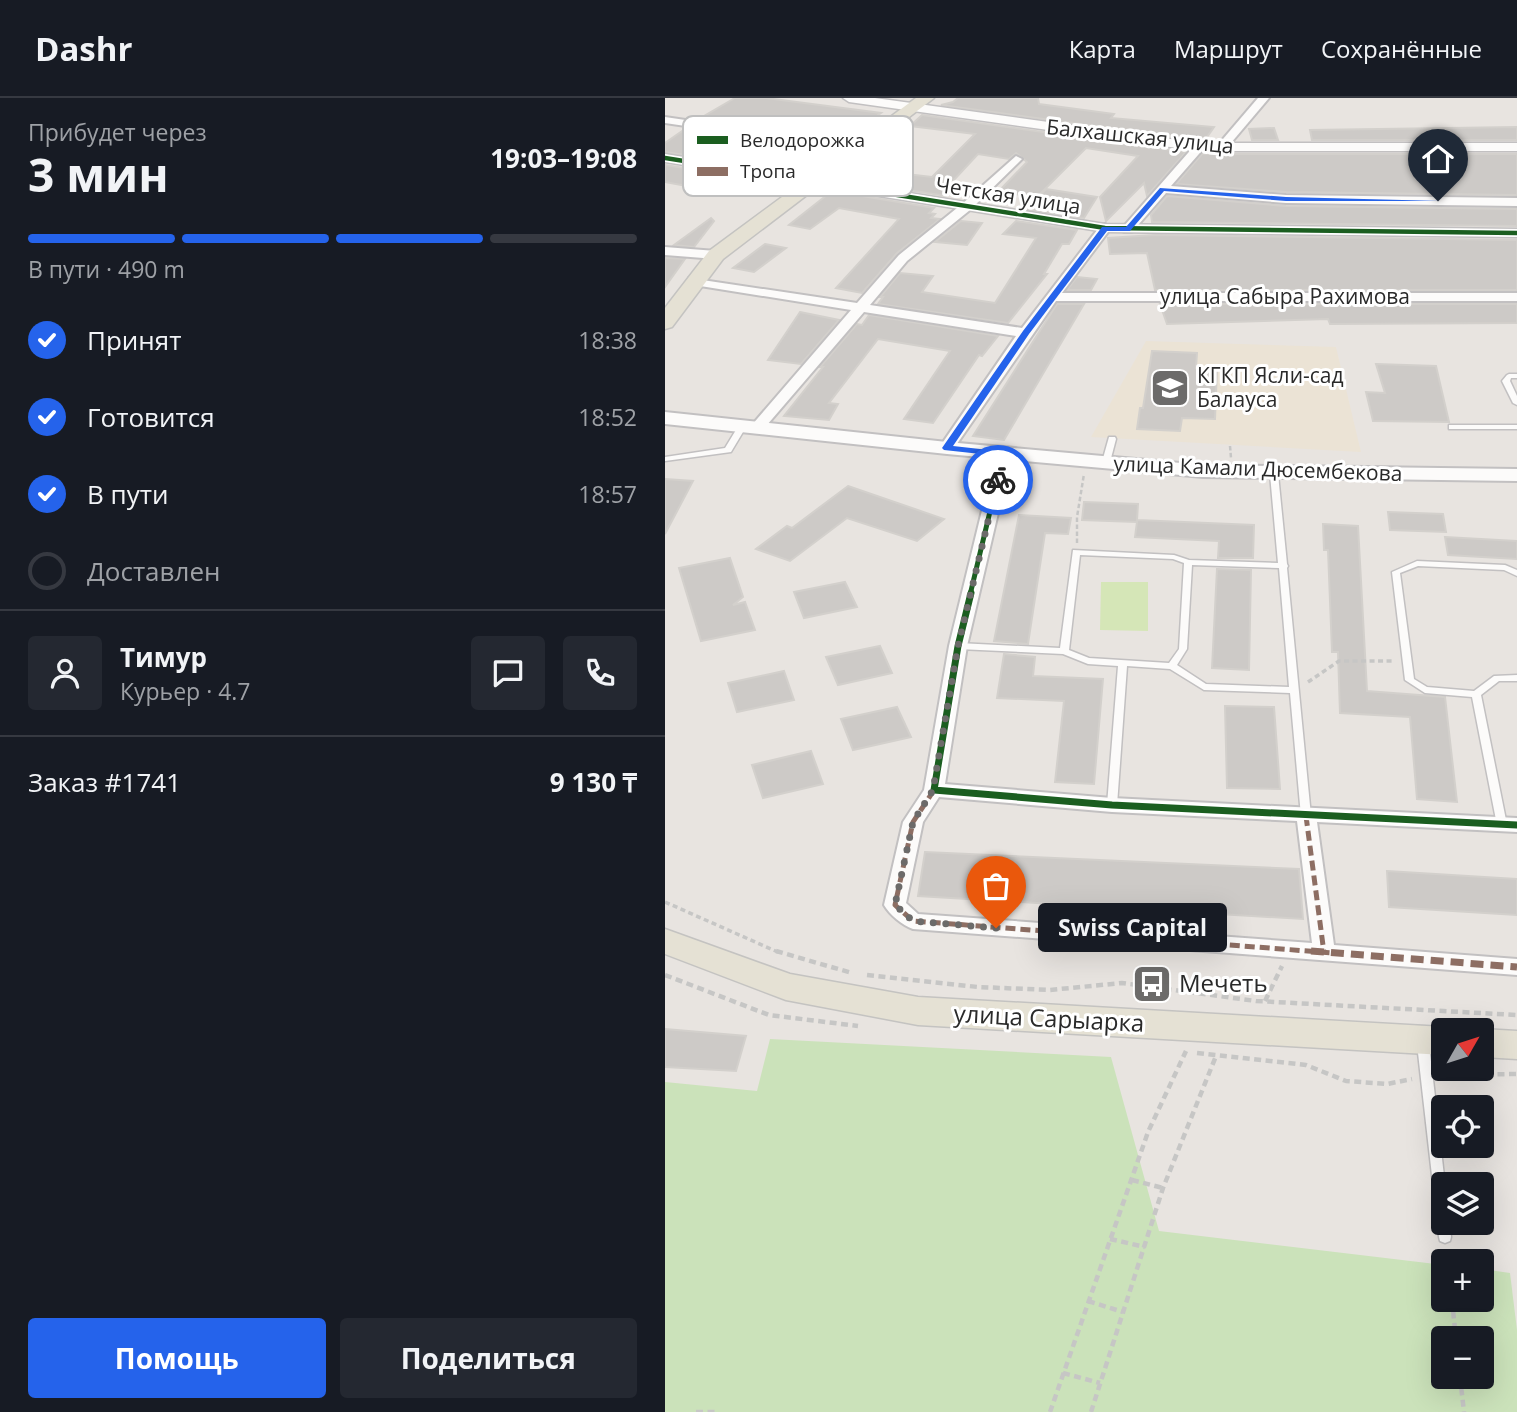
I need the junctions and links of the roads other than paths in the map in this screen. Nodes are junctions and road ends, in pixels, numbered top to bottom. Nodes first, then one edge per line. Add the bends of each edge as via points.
1 (849, 98) edge
2 (1264, 98) edge
3 (919, 103) edge
4 (901, 116) edge
5 (665, 120) edge
6 (683, 123) edge
7 (1517, 147) edge
8 (1199, 148) junction
9 (1221, 148) junction
10 (665, 158) edge
11 (1016, 159) dead end
12 (683, 161) edge
13 (1163, 189) junction
14 (795, 196) edge
15 (899, 196) edge
16 (1517, 202) edge
17 (966, 207) junction
18 (1105, 228) junction
19 (1128, 229) junction
20 (1517, 233) edge
21 (665, 251) edge
22 (716, 256) junction
23 (694, 281) junction
24 (1052, 297) junction
25 (1517, 297) edge
26 (859, 307) junction
27 (665, 323) edge
28 (1025, 332) junction
29 (1517, 376) edge
30 (1517, 403) edge
31 (665, 418) edge
32 (1452, 427) dead end
33 (1517, 427) edge
34 (749, 428) junction
35 (1112, 439) dead end
36 (947, 448) junction
37 (1004, 453) junction
38 (665, 459) edge
39 (1096, 462) junction
40 (1274, 474) junction
41 (1517, 475) edge
42 (1188, 562) junction
43 (1284, 566) junction
44 (1517, 573) edge
45 (958, 646) junction
46 (1064, 651) junction
47 (1123, 664) junction
48 (1172, 666) junction
49 (1517, 678) edge
50 (1295, 691) junction
51 (1476, 694) junction
52 (933, 790) junction
53 (1112, 805) junction
54 (1306, 816) junction
55 (1509, 825) edge
56 (665, 942) edge
57 (1324, 954) junction
58 (1517, 967) edge
59 (1431, 1040) edge
60 (1495, 1044) edge
61 (1517, 1045) edge
62 (1431, 1050) edge
63 (1445, 1237) dead end

1 - 3 street, Балхашская улица
2 - 9 street
3 - 4 main road
3 - 8 street, Балхашская улица
5 - 6 street
7 - 9 street, Балхашская улица
8 - 9 street, Балхашская улица
8 - 13 street
10 - 12 street, Четская улица
11 - 17 street
13 - 16 street via 1286,199
13 - 19 street
14 - 22 main road
15 - 17 street, Четская улица
17 - 18 street, Четская улица
17 - 26 street via 904,258
18 - 19 street, Четская улица
18 - 24 street
19 - 20 street, Четская улица
21 - 22 street
22 - 23 main road
23 - 26 street
23 - 27 main road
24 - 25 street, улица Сабыра Рахимова
24 - 28 street
26 - 28 street
26 - 34 street
28 - 36 street
29 - 30 lane via 1506,381
31 - 34 main road, улица Камали Дюсембекова
32 - 33 lane
34 - 36 main road, улица Камали Дюсембекова
34 - 38 lane via 728,450
35 - 39 lane
36 - 37 main road, улица Камали Дюсембекова
37 - 39 main road, улица Камали Дюсембекова
37 - 45 street
39 - 40 main road, улица Камали Дюсембекова
40 - 41 main road, улица Камали Дюсембекова
40 - 43 lane
42 - 43 lane
42 - 46 lane via 1174,557 1076,552
42 - 48 lane via 1183,649
43 - 50 lane
44 - 51 lane via 1505,568 1417,563 1396,572 1410,680 1425,690
45 - 46 lane
45 - 52 street
46 - 47 lane via 1088,661
47 - 48 lane
47 - 53 lane
48 - 50 lane via 1204,687
49 - 51 lane via 1496,678
50 - 54 lane
51 - 55 lane
52 - 53 street
52 - 57 street via 913,822 895,905 913,921
53 - 54 street
54 - 55 street
54 - 57 street
56 - 59 main road, улица Сарыарка via 786,987 918,1010
57 - 58 street
60 - 61 main road
62 - 63 lane via 1426,1076

